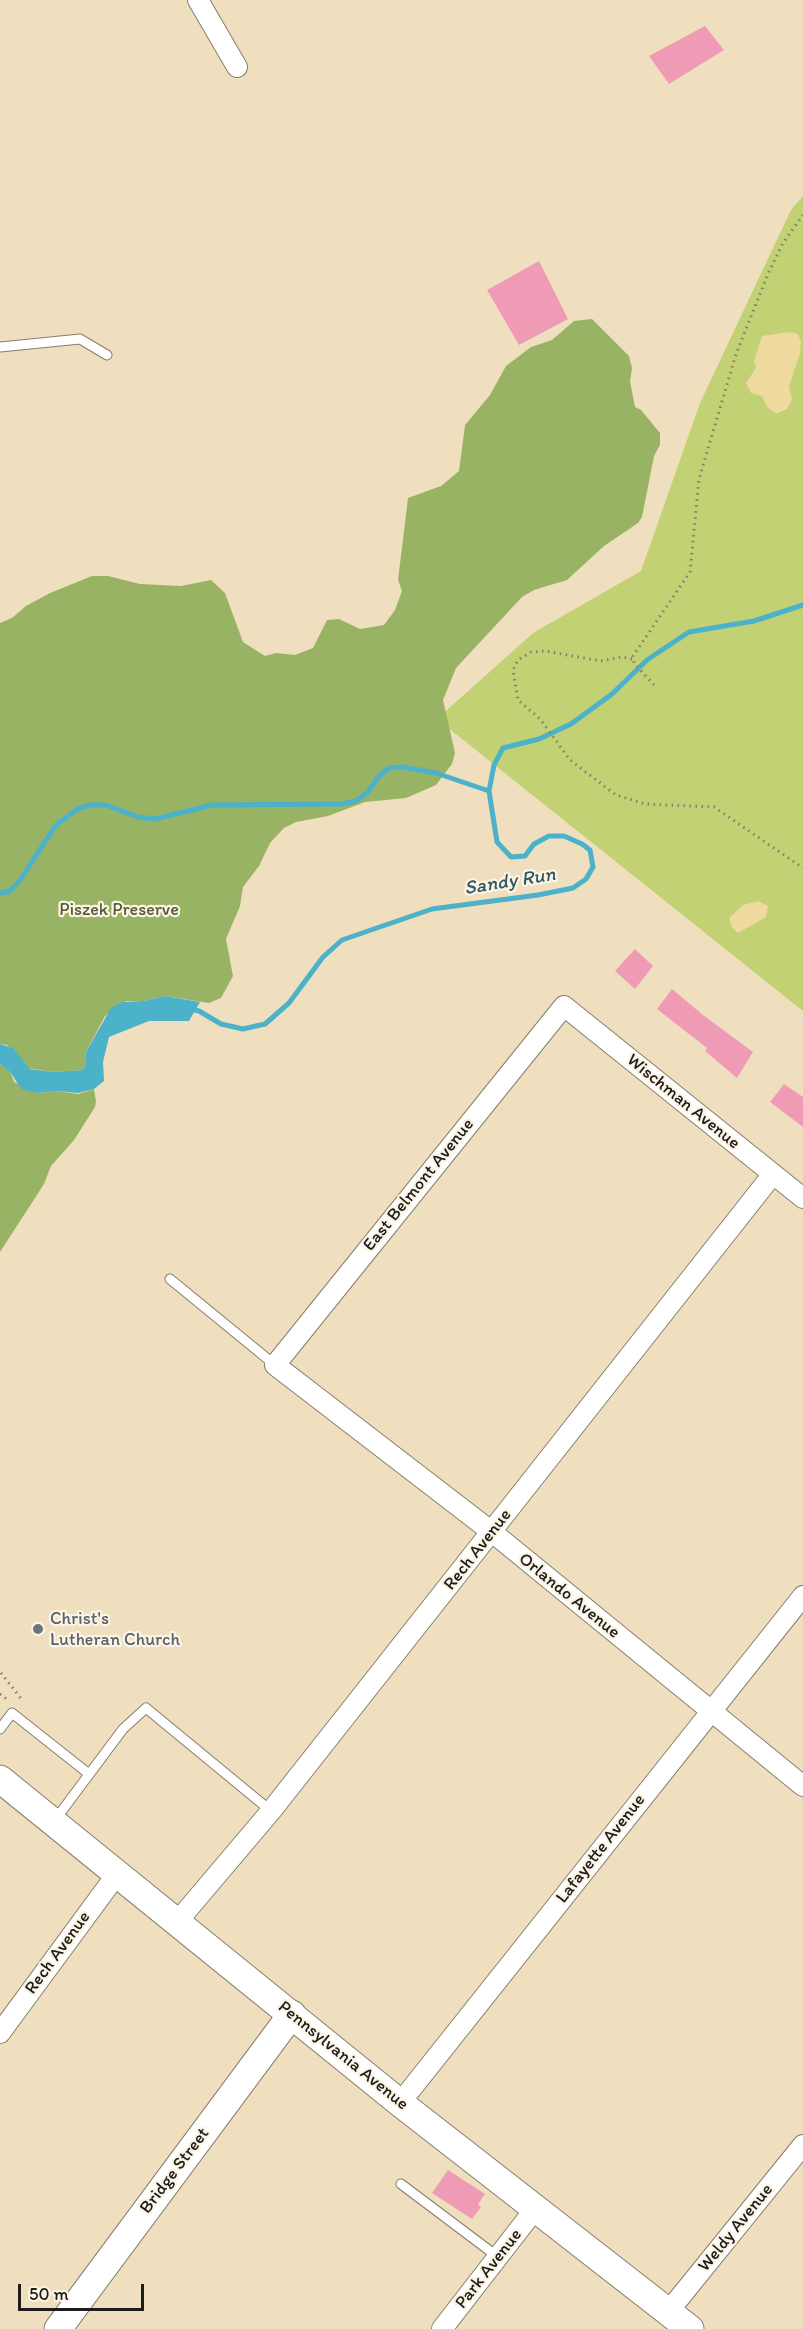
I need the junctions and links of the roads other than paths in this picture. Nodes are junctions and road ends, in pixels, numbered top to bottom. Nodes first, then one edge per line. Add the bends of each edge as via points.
1 (198, 0) edge
2 (237, 67) dead end
3 (0, 347) edge
4 (107, 355) dead end
5 (564, 1006) joint
6 (773, 1174) junction
7 (803, 1198) edge
8 (170, 1279) dead end
9 (275, 1365) junction
10 (492, 1532) junction
11 (803, 1596) edge
12 (710, 1712) junction
13 (0, 1729) edge
14 (89, 1774) junction
15 (0, 1779) edge
16 (803, 1786) edge
17 (271, 1811) junction
18 (54, 1822) junction
19 (117, 1874) junction
20 (177, 1922) junction
21 (292, 2014) junction
22 (0, 2033) edge
23 (400, 2103) junction
24 (803, 2145) edge
25 (401, 2184) dead end
26 (535, 2209) junction
27 (498, 2257) junction
28 (668, 2312) junction
29 (58, 2329) edge
30 (442, 2329) edge
31 (690, 2329) edge

1 - 2 street
3 - 4 lane via 80,339
5 - 6 street, Wischman Avenue
5 - 9 street, East Belmont Avenue
6 - 7 street, Wischman Avenue
6 - 10 street, Rech Avenue
8 - 9 lane
9 - 10 street, Orlando Avenue
10 - 12 street, Orlando Avenue
10 - 17 street, Rech Avenue
11 - 12 street, Lafayette Avenue
12 - 16 street, Orlando Avenue
12 - 23 street, Lafayette Avenue
13 - 14 lane via 12,1713
14 - 17 lane via 123,1729 146,1708
14 - 18 lane
15 - 18 main road, Pennsylvania Avenue
17 - 20 street, Rech Avenue
18 - 19 main road, Pennsylvania Avenue
19 - 20 main road, Pennsylvania Avenue
19 - 22 street, Rech Avenue
20 - 21 main road, Pennsylvania Avenue
21 - 23 main road, Pennsylvania Avenue
21 - 29 main road, Bridge Street
23 - 26 main road, Pennsylvania Avenue
24 - 28 street, Weldy Avenue
25 - 27 lane
26 - 27 street, Park Avenue
26 - 28 main road, Pennsylvania Avenue
27 - 30 street, Park Avenue
28 - 31 main road, Pennsylvania Avenue

